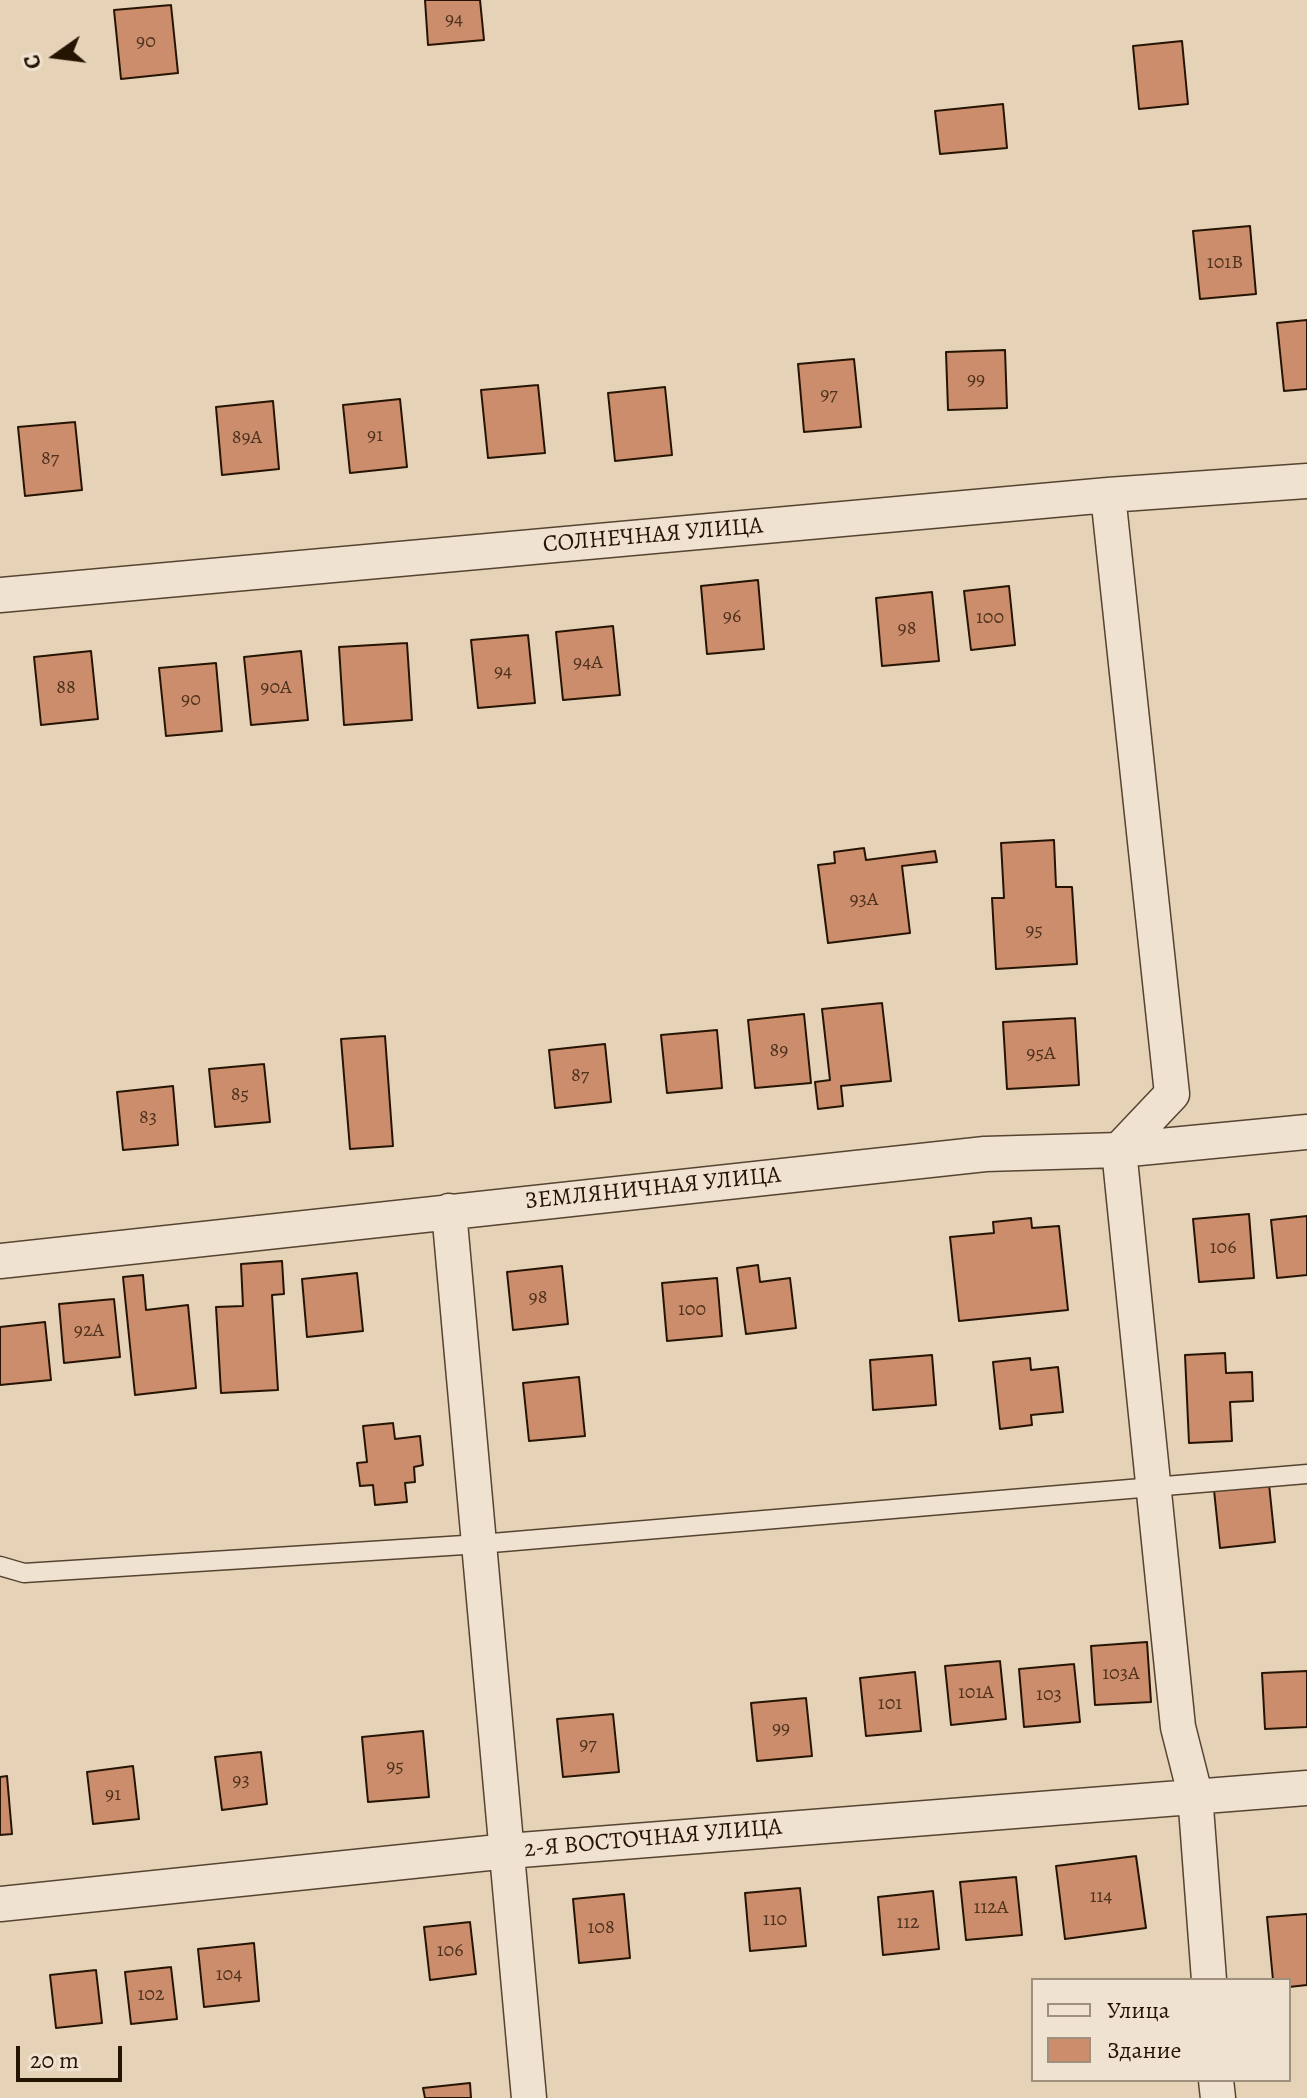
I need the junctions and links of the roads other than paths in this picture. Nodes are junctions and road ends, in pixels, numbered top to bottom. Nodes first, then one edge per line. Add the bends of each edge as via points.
1 (1307, 481) edge
2 (1108, 495) junction
3 (0, 595) edge
4 (1307, 1132) edge
5 (1119, 1150) junction
6 (449, 1211) junction
7 (0, 1261) edge
8 (1307, 1474) edge
9 (1154, 1488) junction
10 (480, 1544) junction
11 (0, 1566) edge
12 (1307, 1788) edge
13 (1195, 1794) junction
14 (508, 1851) junction
15 (0, 1904) edge
16 (1209, 1978) edge
17 (529, 2098) edge

1 - 2 street, СОЛНЕЧНАЯ УЛИЦА
2 - 3 street, СОЛНЕЧНАЯ УЛИЦА
2 - 5 street via 1172,1094
4 - 5 street, ЗЕМЛЯНИЧНАЯ УЛИЦА
5 - 6 street, ЗЕМЛЯНИЧНАЯ УЛИЦА via 985,1154
5 - 9 street
6 - 7 street, ЗЕМЛЯНИЧНАЯ УЛИЦА
6 - 10 street
8 - 9 lane
9 - 10 lane
9 - 13 street via 1178,1727
10 - 11 lane via 24,1573
10 - 14 street
12 - 13 street, 2-Я ВОСТОЧНАЯ УЛИЦА
13 - 14 street, 2-Я ВОСТОЧНАЯ УЛИЦА
13 - 16 street
14 - 15 street, 2-Я ВОСТОЧНАЯ УЛИЦА
14 - 17 street

